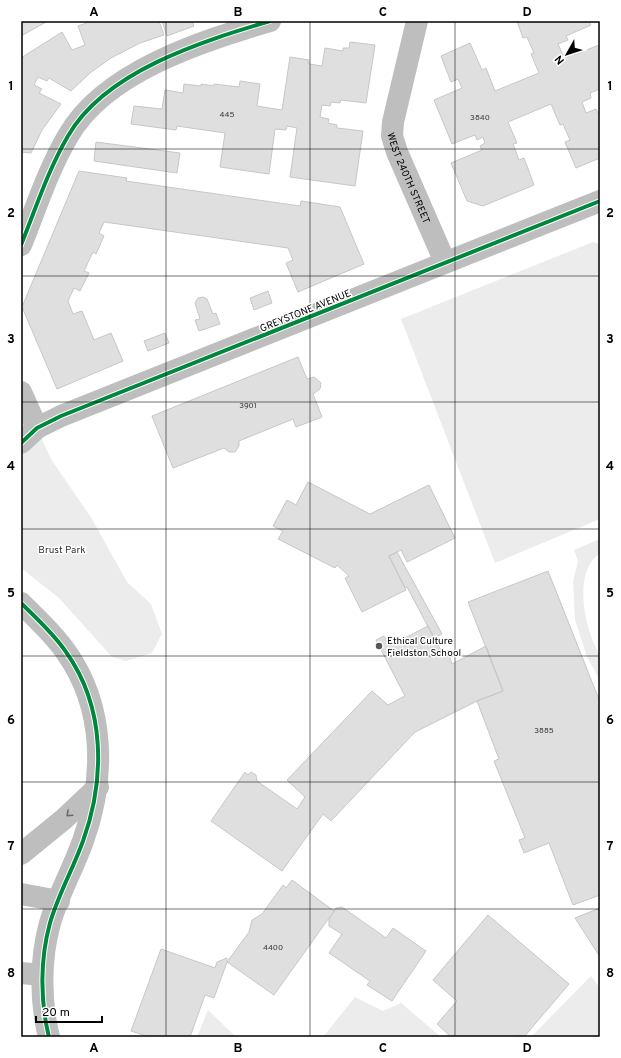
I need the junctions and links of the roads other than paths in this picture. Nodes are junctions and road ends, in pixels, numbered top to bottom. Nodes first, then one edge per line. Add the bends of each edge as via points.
1 (270, 21) edge
2 (417, 21) edge
3 (600, 201) edge
4 (21, 245) edge
5 (445, 262) junction
6 (21, 392) edge
7 (37, 428) junction
8 (21, 443) edge
9 (21, 603) edge
10 (98, 787) junction
11 (21, 854) edge
12 (21, 894) edge
13 (59, 901) junction
14 (32, 974) edge
15 (49, 1037) edge

1 - 4 street via 175,54 111,89 88,110 68,134 52,166
2 - 5 street, WEST 240TH STREET via 392,136
3 - 5 street, GREYSTONE AVENUE
5 - 7 street, GREYSTONE AVENUE via 61,416
6 - 7 street
7 - 8 street, GREYSTONE AVENUE
9 - 10 street via 66,652 81,678 92,708 98,743
10 -> 11 street
10 - 13 street via 88,826
12 - 13 street
13 - 14 street
14 - 15 street

